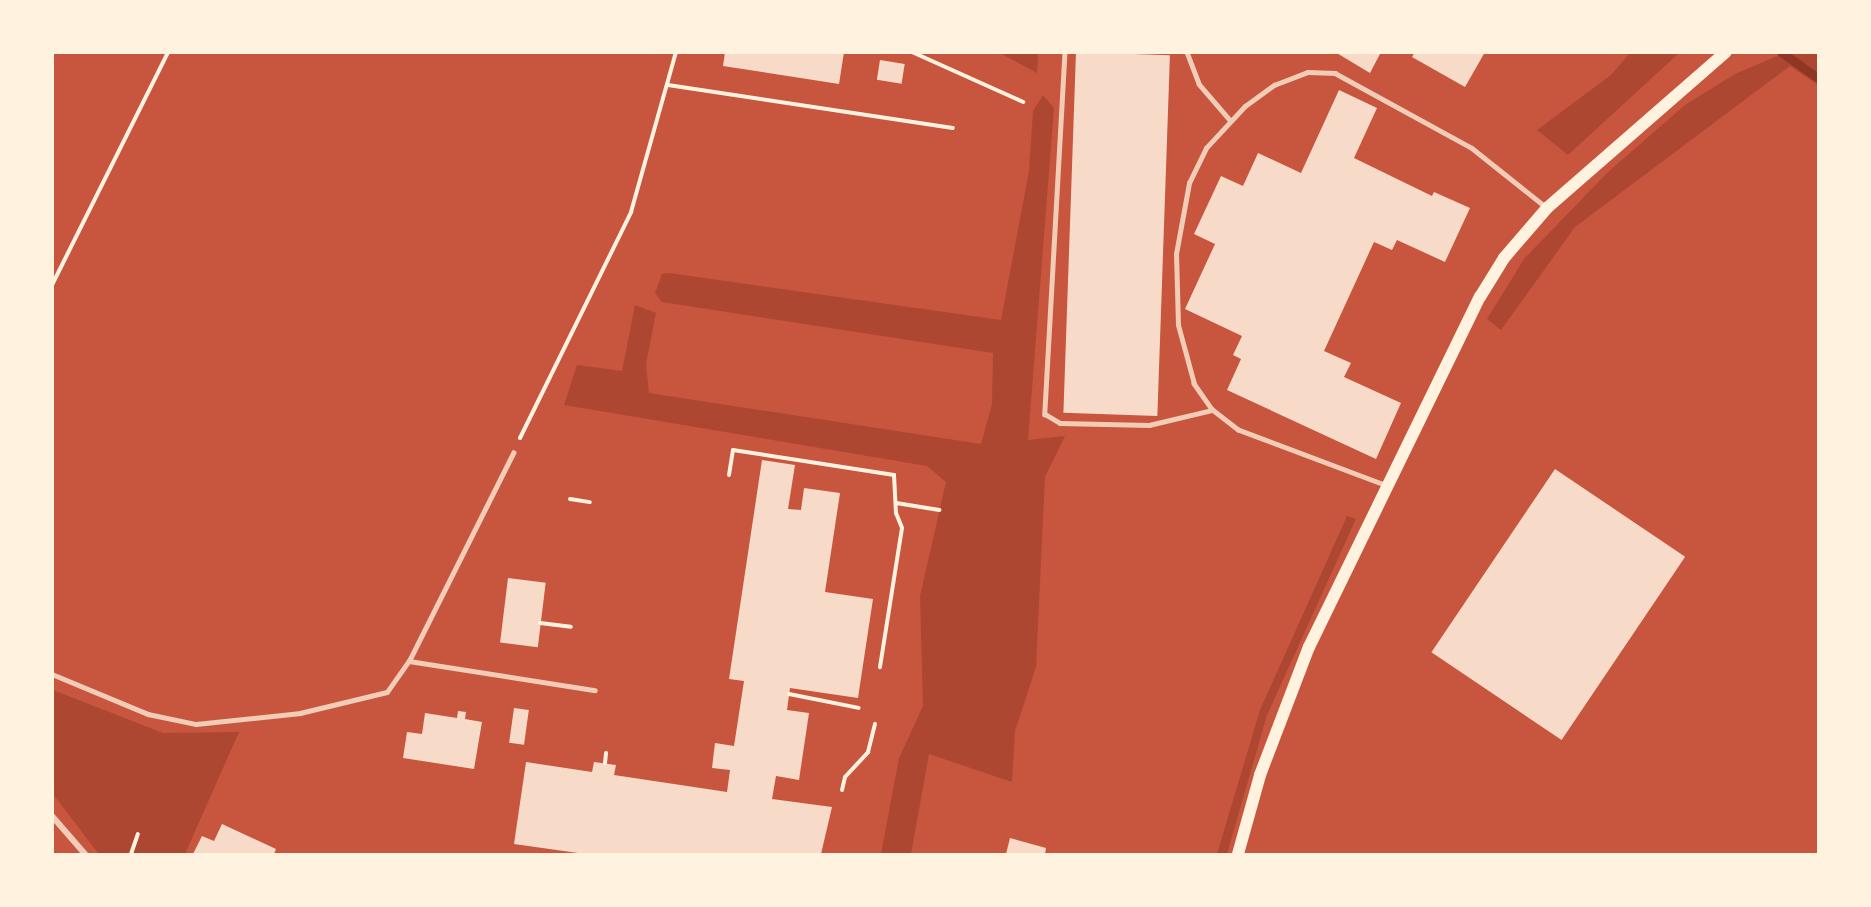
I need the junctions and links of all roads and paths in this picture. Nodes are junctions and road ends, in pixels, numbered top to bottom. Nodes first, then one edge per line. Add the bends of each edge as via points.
1 (168, 52) edge
2 (676, 52) edge
3 (912, 52) edge
4 (1065, 52) edge
5 (1187, 52) edge
6 (1726, 52) edge
7 (668, 85) junction
8 (1023, 102) dead end
9 (1230, 120) junction
10 (953, 128) dead end
11 (1547, 208) junction
12 (52, 285) edge
13 (1212, 410) junction
14 (513, 453) joint
15 (729, 475) dead end
16 (1387, 486) junction
17 (570, 499) dead end
18 (590, 502) dead end
19 (896, 503) junction
20 (939, 510) dead end
21 (540, 623) dead end
22 (571, 627) dead end
23 (409, 661) junction
24 (880, 667) dead end
25 (52, 675) edge
26 (595, 690) dead end
27 (789, 694) dead end
28 (859, 708) dead end
29 (875, 724) dead end
30 (606, 753) dead end
31 (605, 763) dead end
32 (842, 790) dead end
33 (52, 816) edge
34 (138, 834) dead end
35 (85, 855) edge
36 (130, 855) edge
37 (1238, 855) edge

1 - 12 path
2 - 7 path
3 - 8 path
4 - 13 lane via 1045,414 1060,423 1149,425
5 - 9 lane via 1199,84
6 - 11 main road
7 - 10 path
7 - 14 path via 632,212
9 - 11 lane via 1261,93 1295,76 1323,71 1346,76 1472,148
9 - 13 lane via 1206,148 1189,183 1176,254 1181,349 1194,384
11 - 16 main road via 1504,258 1480,297
13 - 16 lane via 1256,438
14 - 23 lane
15 - 19 path via 733,450 894,475
16 - 37 main road via 1280,716
17 - 18 path
19 - 20 path
19 - 24 path via 902,528
21 - 22 path
23 - 25 lane via 387,692 370,700 225,723 164,719
23 - 26 lane
27 - 28 path
29 - 32 path via 868,752 846,777
30 - 31 path
33 - 35 street
34 - 36 path

